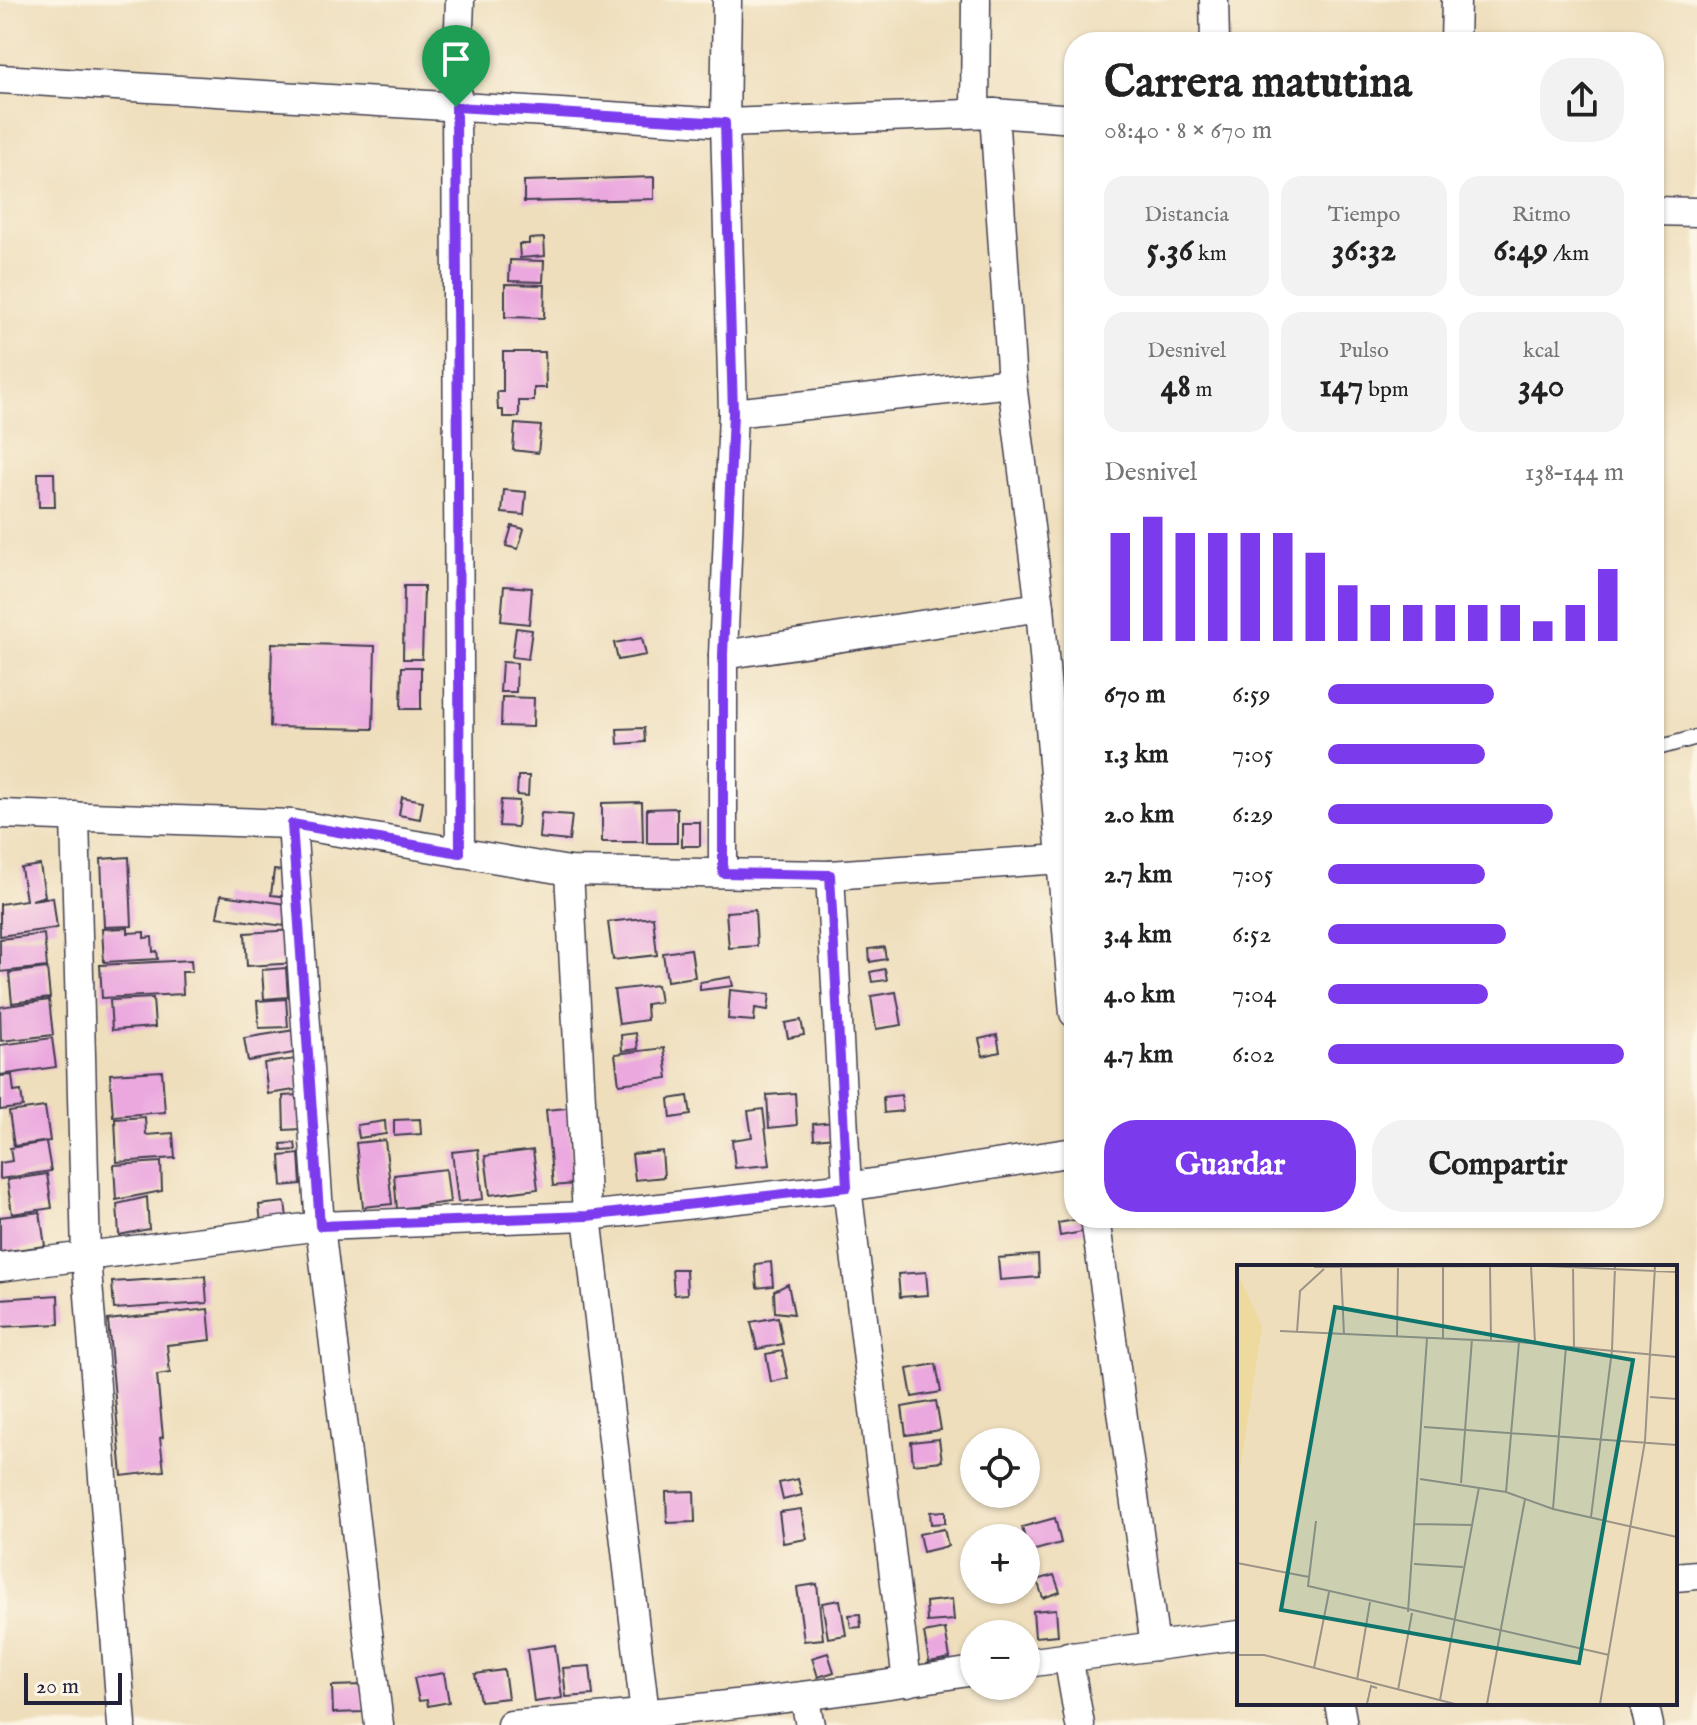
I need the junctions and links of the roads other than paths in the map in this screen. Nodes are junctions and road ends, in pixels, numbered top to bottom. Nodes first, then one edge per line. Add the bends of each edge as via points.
1 (460, 0) edge
2 (727, 0) edge
3 (976, 0) edge
4 (1214, 0) edge
5 (1456, 0) edge
6 (1215, 32) edge
7 (1455, 32) edge
8 (0, 79) edge
9 (456, 107) junction
10 (985, 113) junction
11 (1064, 118) edge
12 (725, 123) junction
13 (1664, 211) edge
14 (1697, 212) edge
15 (1012, 383) junction
16 (733, 413) junction
17 (1040, 607) junction
18 (723, 655) junction
19 (1697, 737) edge
20 (1664, 746) edge
21 (1064, 799) edge
22 (0, 814) edge
23 (75, 816) junction
24 (292, 824) junction
25 (1064, 833) edge
26 (460, 853) junction
27 (1061, 859) junction
28 (569, 871) junction
29 (723, 873) junction
30 (830, 875) junction
31 (1064, 895) edge
32 (1064, 1154) edge
33 (847, 1187) junction
34 (587, 1216) junction
35 (320, 1226) junction
36 (1096, 1228) edge
37 (86, 1256) junction
38 (0, 1267) edge
39 (1697, 1575) edge
40 (1677, 1577) edge
41 (1237, 1635) edge
42 (1155, 1646) junction
43 (1068, 1656) junction
44 (1040, 1661) edge
45 (960, 1673) edge
46 (907, 1682) junction
47 (804, 1696) junction
48 (1339, 1705) edge
49 (1644, 1705) edge
50 (645, 1714) junction
51 (556, 1723) edge
52 (122, 1725) edge
53 (379, 1725) edge
54 (511, 1725) edge
55 (810, 1725) edge
56 (1080, 1725) edge
57 (1343, 1725) edge
58 (1649, 1725) edge

1 - 9 street
2 - 12 street
3 - 10 street
4 - 6 street
5 - 7 street
8 - 9 street
9 - 12 street
9 - 26 street
10 - 11 street
10 - 12 street
10 - 15 street
12 - 16 street
13 - 14 street
15 - 16 street
15 - 17 street
16 - 18 street
17 - 18 street
17 - 21 street
18 - 29 street
19 - 20 lane
22 - 23 street
23 - 24 street
23 - 37 street
24 - 26 street
24 - 35 street
25 - 27 street
26 - 28 street
27 - 30 street
27 - 31 street
28 - 29 street
28 - 34 street
29 - 30 street
30 - 33 street
32 - 33 street
33 - 34 street
33 - 46 street
34 - 35 street
34 - 50 street
35 - 37 street
35 - 53 street
36 - 42 street
37 - 38 street
37 - 52 street
39 - 40 street
41 - 42 street
42 - 43 street
43 - 44 street
43 - 56 street
45 - 46 street
46 - 47 street
47 - 50 street
47 - 55 street
48 - 57 street
49 - 58 street
50 - 51 street
51 - 54 street

